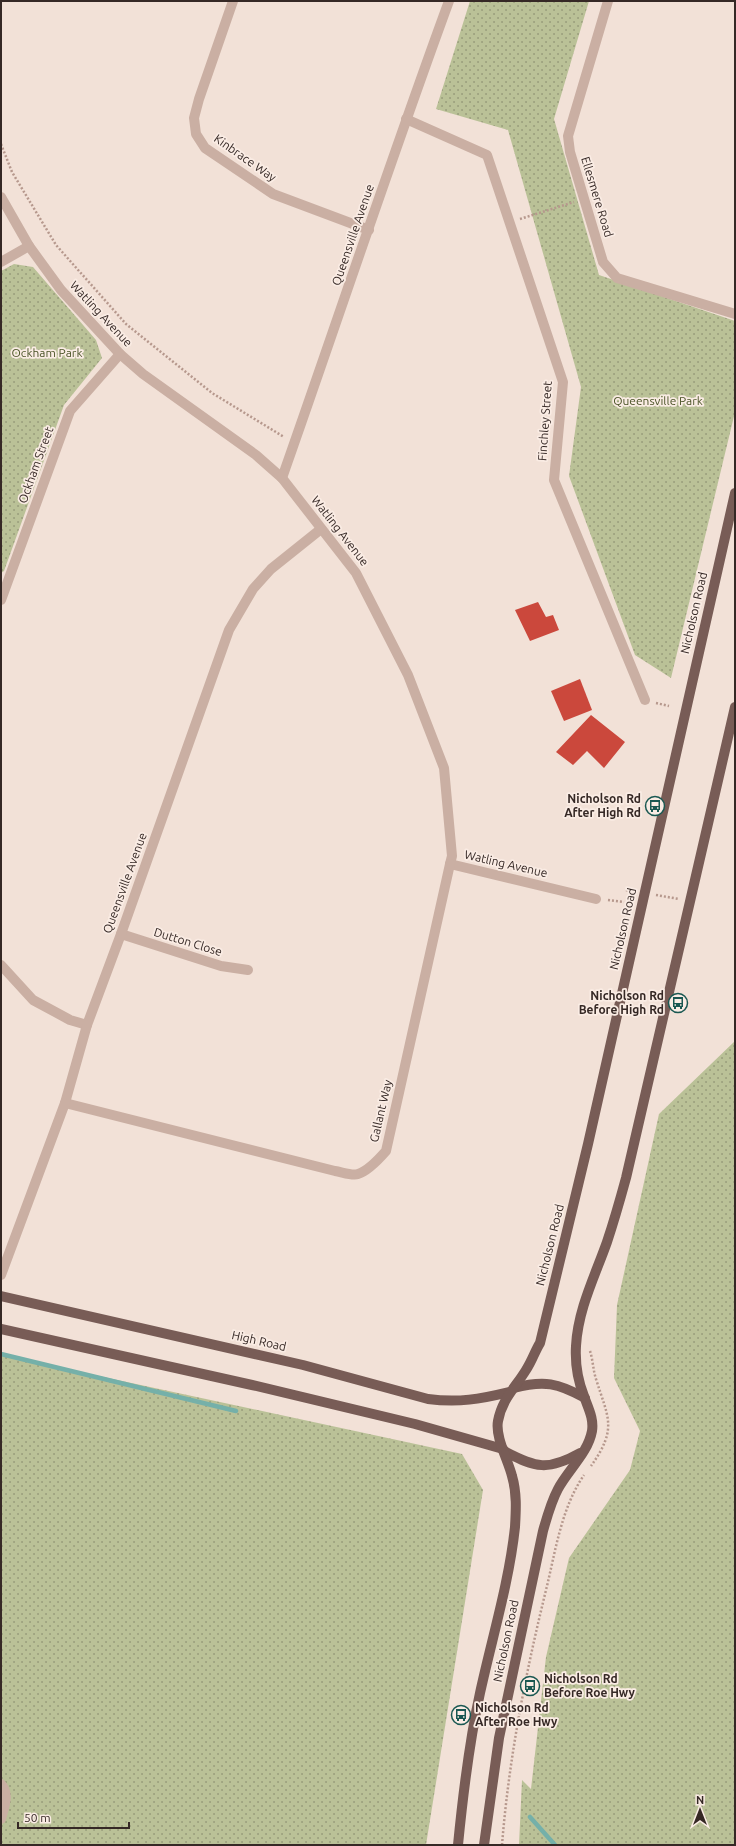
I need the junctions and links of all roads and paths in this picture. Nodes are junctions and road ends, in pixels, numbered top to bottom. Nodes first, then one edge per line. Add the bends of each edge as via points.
1 (233, 1) edge
2 (449, 1) edge
3 (608, 1) edge
4 (406, 119) junction
5 (1, 144) edge
6 (1, 197) edge
7 (584, 199) junction
8 (509, 222) junction
9 (369, 230) junction
10 (29, 246) junction
11 (1, 262) edge
12 (735, 314) edge
13 (120, 354) junction
14 (295, 442) junction
15 (282, 478) junction
16 (735, 493) edge
17 (732, 511) edge
18 (321, 529) junction
19 (1, 600) edge
20 (645, 700) dead end
21 (735, 707) edge
22 (450, 864) junction
23 (626, 890) dead end
24 (645, 894) junction
25 (596, 899) dead end
26 (617, 900) dead end
27 (690, 901) junction
28 (624, 902) dead end
29 (121, 934) junction
30 (1, 965) edge
31 (248, 970) dead end
32 (87, 1025) junction
33 (65, 1103) junction
34 (1, 1275) edge
35 (1, 1296) edge
36 (1, 1329) edge
37 (590, 1351) dead end
38 (512, 1390) junction
39 (585, 1398) junction
40 (504, 1450) junction
41 (582, 1452) junction
42 (1, 1784) edge
43 (1, 1819) edge
44 (458, 1845) edge
45 (484, 1845) edge
46 (502, 1845) edge

1 - 9 street, Kinbrace Way via 199,99 194,118 196,134 205,148 273,194
2 - 4 street, Queensville Avenue
3 - 7 street, Ellesmere Road via 568,136
4 - 8 street, Finchley Street via 487,154
4 - 9 street, Queensville Avenue
5 - 14 path via 12,172 56,245 126,324 212,393
6 - 10 street, Watling Avenue
7 - 8 path
7 - 12 street, Ellesmere Road via 603,262 617,278
8 - 20 street, Finchley Street via 563,382 554,480
9 - 14 street, Queensville Avenue
10 - 11 street
10 - 13 street, Watling Avenue via 61,290
13 - 15 street, Watling Avenue via 143,374 256,455
13 - 19 street, Ockham Street via 70,411
14 - 15 street, Queensville Avenue
15 - 18 street, Watling Avenue
16 - 17 main road, Nicholson Road
17 - 24 main road, Nicholson Road
18 - 22 street, Watling Avenue via 356,573 408,675 444,768 452,856
18 - 29 street, Queensville Avenue via 271,569 253,589 229,630
21 - 27 main road, Nicholson Road
22 - 25 street, Watling Avenue
22 - 33 street, Gallant Way via 386,1151 364,1171 357,1175 335,1171
23 - 24 path
24 - 27 path
24 - 38 main road, Nicholson Road via 540,1343 527,1369
26 - 28 path
27 - 39 main road, Nicholson Road via 620,1200 578,1326 576,1363
29 - 31 street, Dutton Close via 221,966
29 - 32 street, Queensville Avenue
30 - 32 street via 33,1000 70,1020
32 - 33 street, Queensville Avenue
33 - 34 street, Queensville Avenue
35 - 38 main road, High Road via 303,1365 428,1400 475,1400
36 - 40 main road via 252,1385 414,1424
37 - 46 path via 595,1378 609,1422 606,1439 566,1508 522,1699 511,1759
38 - 39 main road via 543,1382 568,1389
38 - 40 main road, Nicholson Road via 501,1408 497,1424
39 - 41 main road, Nicholson Road via 592,1425 589,1440
40 - 41 main road via 537,1466 555,1465
40 - 44 main road, Nicholson Road via 515,1491 514,1529 473,1727 463,1788
41 - 45 main road, Nicholson Road via 558,1489 549,1510 499,1738
42 - 43 street via 6,1795

